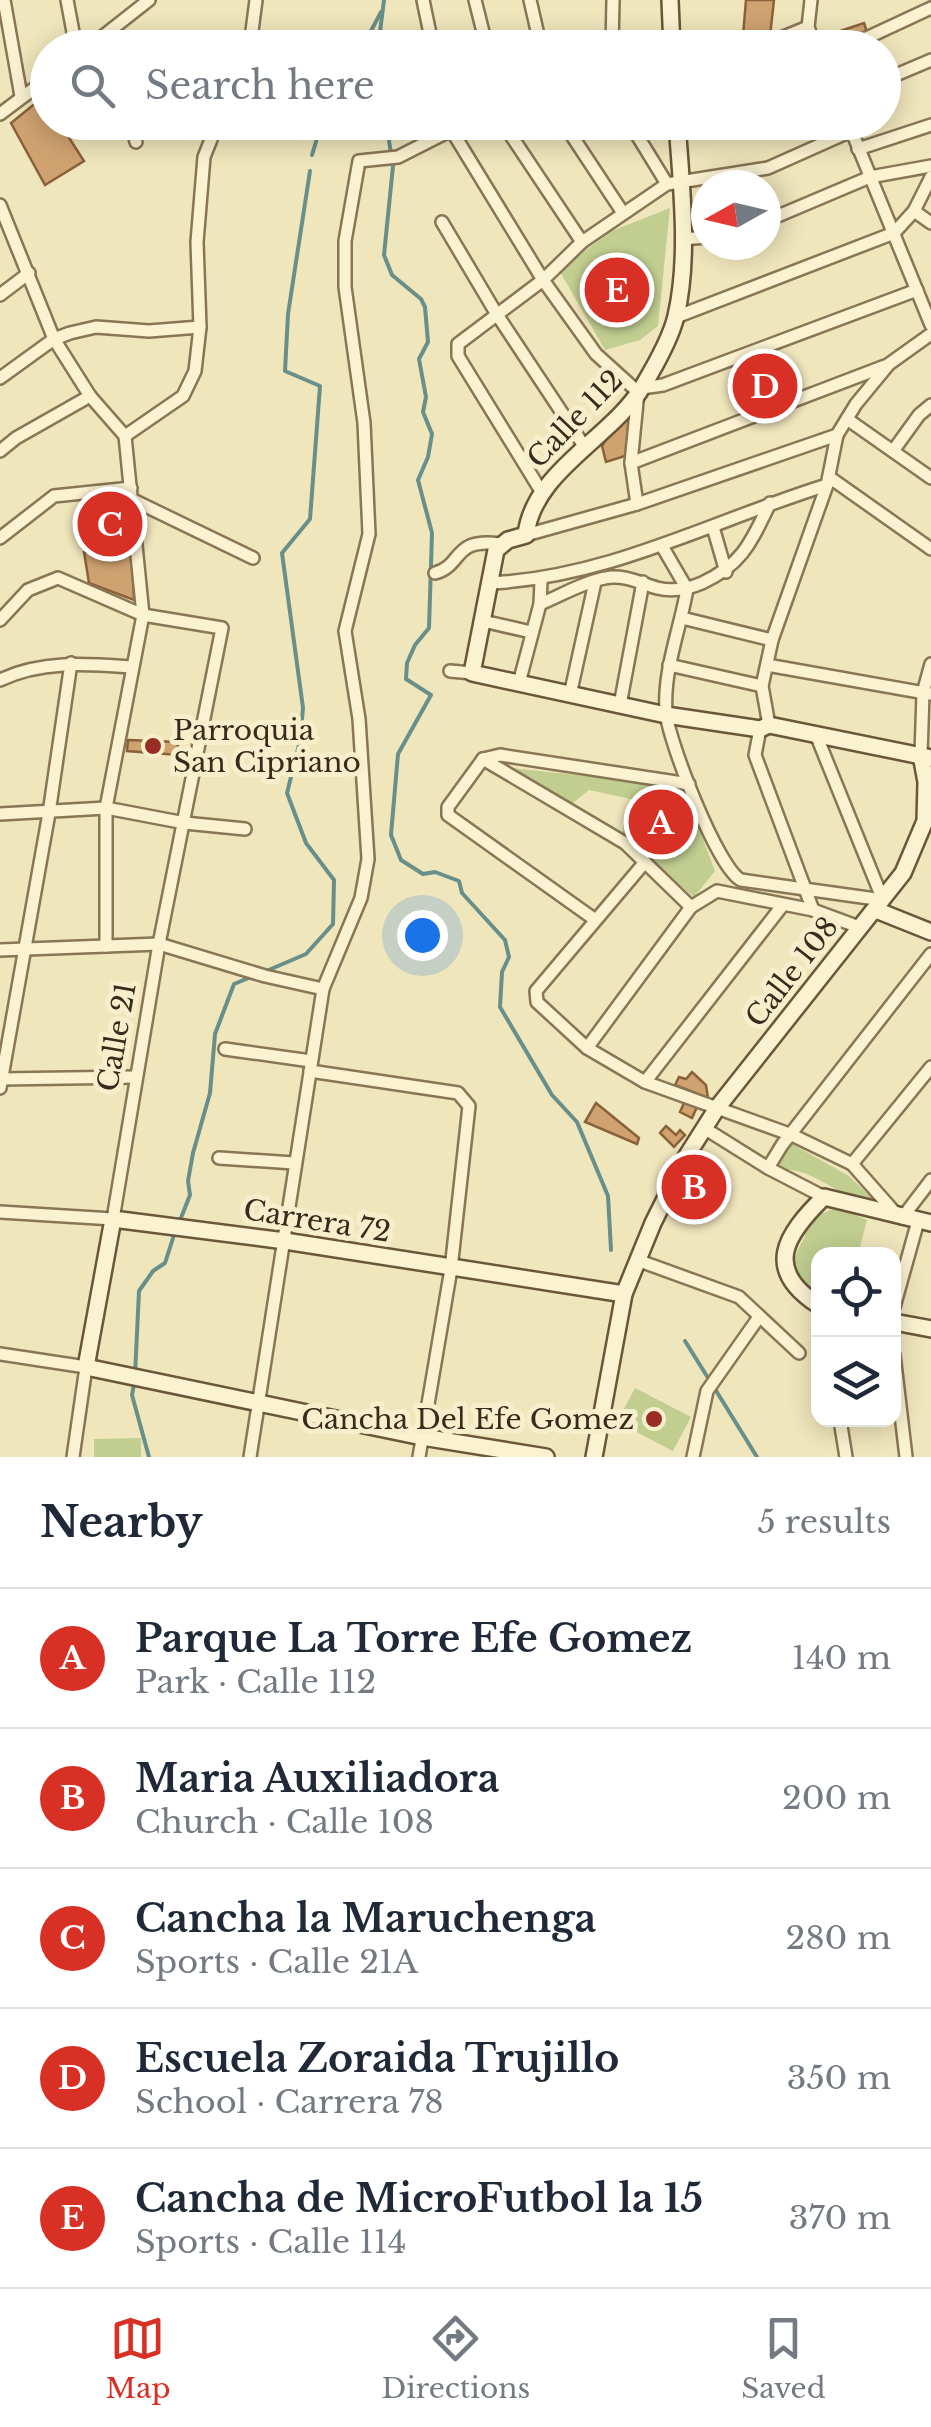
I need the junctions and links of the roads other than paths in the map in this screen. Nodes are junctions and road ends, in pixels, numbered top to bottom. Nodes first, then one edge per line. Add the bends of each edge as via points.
1 (67, 0) edge
2 (149, 0) edge
3 (256, 0) edge
4 (423, 0) edge
5 (475, 0) edge
6 (530, 0) edge
7 (613, 0) edge
8 (670, 0) edge
9 (811, 0) edge
10 (4, 1) edge
11 (931, 8) edge
12 (808, 27) junction
13 (4, 30) edge
14 (73, 30) edge
15 (119, 30) edge
16 (252, 30) edge
17 (429, 30) edge
18 (482, 30) edge
19 (537, 30) edge
20 (612, 30) edge
21 (671, 30) edge
22 (801, 30) edge
23 (809, 30) edge
24 (884, 30) edge
25 (931, 60) edge
26 (901, 73) edge
27 (30, 90) edge
28 (21, 96) junction
29 (0, 114) edge
30 (931, 126) edge
31 (901, 135) edge
32 (211, 140) edge
33 (426, 140) edge
34 (459, 140) edge
35 (514, 140) edge
36 (575, 140) edge
37 (642, 140) edge
38 (676, 140) edge
39 (823, 140) edge
40 (855, 140) edge
41 (885, 140) edge
42 (858, 148) junction
43 (931, 166) edge
44 (870, 176) junction
45 (931, 178) edge
46 (674, 183) junction
47 (0, 205) edge
48 (914, 211) junction
49 (623, 213) junction
50 (781, 215) edge
51 (442, 222) dead end
52 (931, 223) edge
53 (894, 233) junction
54 (683, 238) junction
55 (691, 238) edge
56 (582, 242) junction
57 (29, 273) junction
58 (543, 280) junction
59 (917, 290) junction
60 (0, 296) edge
61 (496, 312) junction
62 (676, 317) junction
63 (931, 325) edge
64 (200, 327) junction
65 (931, 334) edge
66 (54, 339) junction
67 (889, 364) junction
68 (1, 377) edge
69 (640, 390) junction
70 (90, 396) junction
71 (930, 406) edge
72 (847, 419) junction
73 (836, 435) junction
74 (125, 436) junction
75 (586, 449) junction
76 (0, 451) edge
77 (893, 452) junction
78 (631, 462) junction
79 (931, 478) edge
80 (828, 481) junction
81 (541, 491) junction
82 (132, 494) junction
83 (770, 503) junction
84 (637, 504) junction
85 (713, 527) junction
86 (526, 535) junction
87 (0, 538) edge
88 (500, 544) junction
89 (662, 546) junction
90 (931, 549) edge
91 (253, 558) dead end
92 (726, 572) junction
93 (435, 573) dead end
94 (541, 580) junction
95 (595, 582) junction
96 (643, 582) junction
97 (491, 583) junction
98 (687, 590) junction
99 (540, 604) junction
100 (144, 614) junction
101 (682, 618) junction
102 (0, 620) edge
103 (483, 622) junction
104 (531, 632) junction
105 (772, 640) junction
106 (70, 663) junction
107 (931, 664) edge
108 (668, 665) junction
109 (767, 665) junction
110 (132, 667) junction
111 (450, 671) dead end
112 (472, 673) junction
113 (0, 680) edge
114 (519, 683) junction
115 (762, 686) junction
116 (927, 694) edge
117 (570, 696) junction
118 (620, 705) junction
119 (666, 715) junction
120 (764, 727) junction
121 (817, 737) junction
122 (926, 756) edge
123 (484, 759) junction
124 (689, 784) junction
125 (106, 808) junction
126 (49, 813) junction
127 (0, 814) edge
128 (185, 823) junction
129 (245, 829) dead end
130 (645, 862) junction
131 (805, 888) junction
132 (879, 905) junction
133 (782, 906) junction
134 (691, 907) junction
135 (813, 910) junction
136 (594, 919) junction
137 (860, 926) junction
138 (931, 932) edge
139 (159, 944) junction
140 (106, 946) junction
141 (0, 950) edge
142 (23, 950) junction
143 (931, 954) edge
144 (323, 988) junction
145 (225, 1048) dead end
146 (587, 1048) junction
147 (310, 1066) junction
148 (931, 1068) edge
149 (135, 1078) junction
150 (1, 1082) edge
151 (645, 1082) junction
152 (718, 1108) junction
153 (704, 1128) junction
154 (792, 1135) junction
155 (219, 1158) dead end
156 (294, 1164) junction
157 (852, 1164) junction
158 (768, 1168) junction
159 (931, 1180) edge
160 (824, 1197) junction
161 (0, 1212) edge
162 (113, 1219) junction
163 (912, 1219) edge
164 (285, 1241) junction
165 (638, 1260) junction
166 (451, 1268) junction
167 (901, 1272) edge
168 (624, 1294) junction
169 (811, 1301) edge
170 (760, 1317) junction
171 (901, 1324) edge
172 (931, 1330) edge
173 (799, 1353) dead end
174 (0, 1354) edge
175 (86, 1367) junction
176 (258, 1404) junction
177 (901, 1414) edge
178 (841, 1427) edge
179 (422, 1437) junction
180 (73, 1457) edge
181 (250, 1457) edge
182 (419, 1457) edge
183 (546, 1457) edge
184 (594, 1457) edge
185 (693, 1457) edge
186 (846, 1457) edge
187 (906, 1457) edge

1 - 14 street
2 - 15 street
3 - 16 street
4 - 17 street
5 - 18 street
6 - 19 street
7 - 20 street
8 - 21 street
9 - 12 street
10 - 13 street
11 - 24 street
12 - 22 street
12 - 23 street
13 - 28 street
25 - 26 street
27 - 28 street
28 - 29 street
30 - 31 street
32 - 64 street via 197,242
33 - 144 street via 392,158 360,160 345,241 369,534 345,631 359,718 368,859 361,898
34 - 58 street
35 - 56 street
36 - 49 street
37 - 46 street, Calle 112
38 - 46 street, Calle 112
39 - 46 street via 768,168
40 - 42 street
41 - 42 street
42 - 44 street
43 - 44 street
44 - 50 street
44 - 53 street
45 - 48 street
46 - 49 street
46 - 54 street, Calle 112
47 - 57 street
48 - 52 street
48 - 53 street
49 - 56 street
51 - 61 street
53 - 59 street
53 - 62 street
54 - 55 street
54 - 62 street, Calle 112
56 - 58 street
57 - 60 street
57 - 66 street
58 - 61 street
58 - 69 street via 596,354
59 - 63 street
59 - 69 street
61 - 75 street
61 - 81 street via 457,350
62 - 69 street, Calle 112
64 - 66 street via 96,327
64 - 74 street via 190,387
65 - 67 street
66 - 68 street
66 - 70 street
67 - 72 street
67 - 78 street
69 - 75 street, Calle 112
69 - 78 street
70 - 74 street
70 - 76 street
71 - 77 street
72 - 73 street
72 - 77 street
73 - 80 street
73 - 84 street
74 - 82 street
75 - 81 street, Calle 112
77 - 79 street
78 - 84 street
80 - 83 street
80 - 90 street
80 - 105 street
81 - 86 street, Calle 112
82 - 87 street via 54,496
82 - 91 street
82 - 100 street
83 - 85 street
83 - 92 street via 750,544
84 - 86 street
85 - 89 street
85 - 92 street
86 - 88 street
88 - 93 street via 474,544
88 - 97 street
89 - 94 street
89 - 98 street
92 - 98 street
94 - 97 street
94 - 99 street
95 - 96 street
95 - 99 street
95 - 117 street
96 - 98 street
96 - 118 street
97 - 103 street
98 - 101 street
99 - 104 street
100 - 102 street via 58,578 28,590
100 - 110 street
100 - 128 street, Calle 21 via 222,628
101 - 105 street
101 - 108 street
103 - 104 street
103 - 112 street
104 - 114 street
105 - 109 street
106 - 110 street
106 - 113 street
106 - 126 street
107 - 116 street, Calle 108
108 - 115 street
108 - 119 street
109 - 115 street
109 - 116 street
110 - 125 street
111 - 112 street
112 - 114 street
114 - 117 street
115 - 120 street
116 - 122 street, Calle 108
117 - 118 street
118 - 119 street
119 - 120 street
119 - 124 street
120 - 121 street
120 - 131 street via 756,755
121 - 122 street
121 - 132 street
122 - 132 street, Calle 108 via 924,821 903,873
123 - 124 street via 500,755
123 - 130 street
123 - 136 street via 448,807 451,819
124 - 131 street via 733,876
125 - 126 street
125 - 128 street
125 - 140 street
126 - 127 street
126 - 142 street
128 - 129 street
128 - 139 street, Calle 21
130 - 134 street
130 - 136 street
131 - 132 street
131 - 135 street
132 - 137 street, Calle 108
132 - 138 street
133 - 134 street via 717,891
133 - 135 street
133 - 151 street
134 - 146 street
135 - 137 street
136 - 146 street via 536,991 538,1002
137 - 152 street, Calle 108
139 - 140 street
139 - 144 street
139 - 149 street, Calle 21
140 - 142 street
141 - 142 street
142 - 150 street
143 - 154 street
144 - 147 street
145 - 147 street
146 - 151 street
147 - 156 street
147 - 166 street via 458,1093 469,1106
148 - 157 street
149 - 150 street
149 - 162 street, Calle 21
151 - 152 street
152 - 153 street, Calle 108
152 - 154 street
153 - 158 street
153 - 165 street, Calle 108
154 - 157 street
154 - 158 street
155 - 156 street
156 - 164 street
157 - 163 street
158 - 160 street
159 - 163 street
160 - 163 street
160 - 169 street via 790,1234 784,1257 789,1278
161 - 162 street, Carrera 72
162 - 164 street, Carrera 72
162 - 175 street, Calle 21
163 - 167 street
164 - 166 street, Carrera 72
164 - 176 street
165 - 168 street, Calle 108
165 - 170 street via 739,1298
166 - 168 street, Carrera 72
166 - 179 street
168 - 184 street, Calle 108
170 - 173 street
170 - 185 street via 706,1390
171 - 172 street
174 - 175 street
175 - 176 street
175 - 180 street, Calle 21
176 - 179 street
176 - 181 street
177 - 187 street
178 - 186 street
179 - 182 street
179 - 183 street

